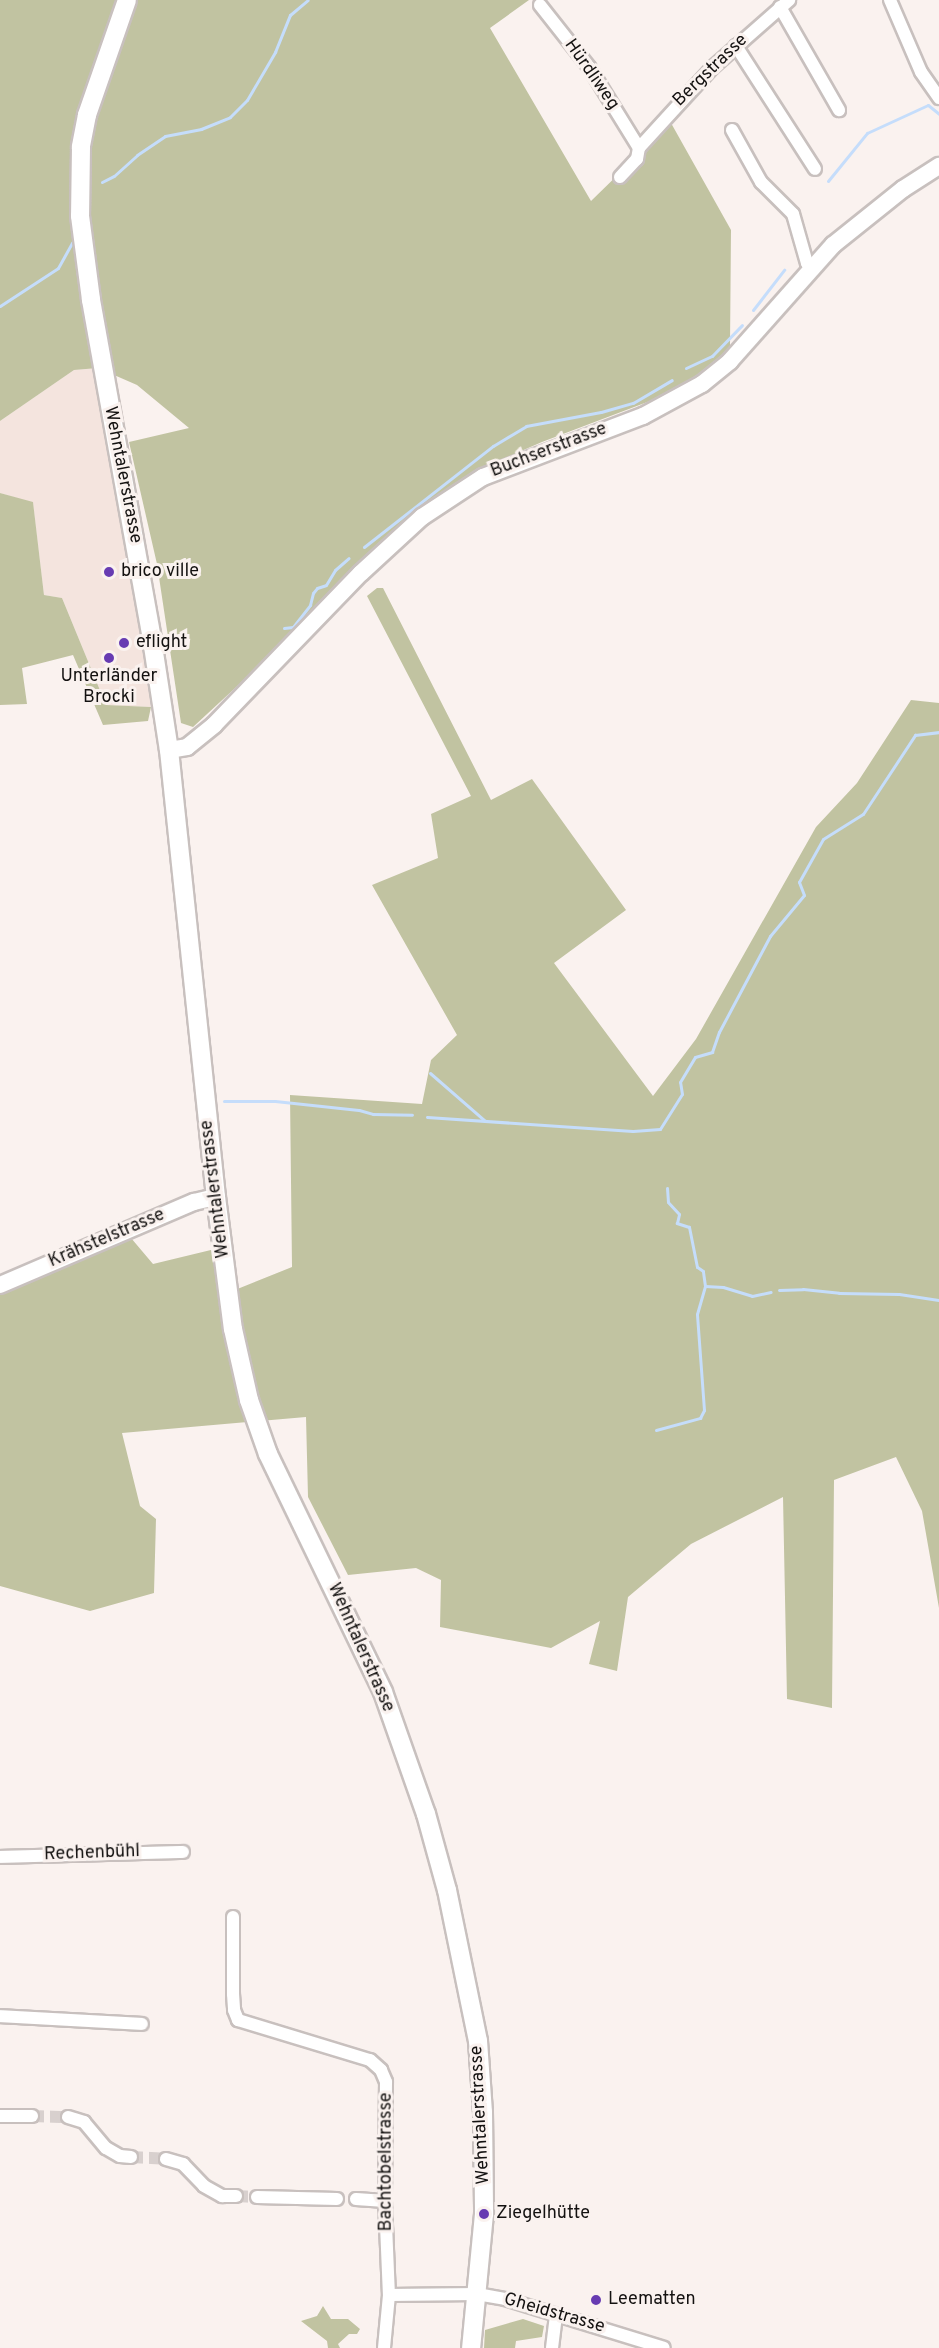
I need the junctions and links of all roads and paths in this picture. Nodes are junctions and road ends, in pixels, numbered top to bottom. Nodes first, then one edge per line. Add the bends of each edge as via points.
1 (127, 0) edge
2 (890, 0) edge
3 (785, 3) edge
4 (540, 5) dead end
5 (736, 46) junction
6 (939, 98) edge
7 (839, 110) dead end
8 (732, 130) dead end
9 (639, 148) junction
10 (939, 166) edge
11 (815, 169) dead end
12 (620, 177) dead end
13 (812, 267) junction
14 (169, 750) junction
15 (216, 1197) junction
16 (0, 1285) edge
17 (183, 1852) dead end
18 (0, 1857) edge
19 (233, 1917) dead end
20 (0, 2016) edge
21 (142, 2024) dead end
22 (0, 2116) edge
23 (32, 2116) tunnel mouth
24 (68, 2117) tunnel mouth
25 (131, 2157) tunnel mouth
26 (166, 2159) tunnel mouth
27 (236, 2196) tunnel mouth
28 (257, 2197) tunnel mouth
29 (337, 2199) dead end
30 (356, 2199) dead end
31 (385, 2201) junction
32 (477, 2294) junction
33 (389, 2295) junction
34 (556, 2315) junction
35 (384, 2348) edge
36 (471, 2348) edge
37 (552, 2348) edge
38 (664, 2348) edge

1 - 14 main road, Wehntalerstrasse via 87,115 81,147 80,216
2 - 6 street via 921,72
3 - 5 street, Bergstrasse
3 - 7 street
4 - 9 street, Hürdliweg via 589,67
5 - 9 street, Bergstrasse via 686,93
5 - 11 street
8 - 13 street via 761,182 793,214 807,262
9 - 12 street, Bergstrasse via 637,159
10 - 13 street, Buchserstrasse via 856,225
13 - 14 street, Buchserstrasse via 730,361 702,384 643,416 483,477 422,516 361,573 214,725 188,747
14 - 15 main road, Wehntalerstrasse
15 - 16 street, Krähstelstrasse via 194,1202
15 - 32 main road, Wehntalerstrasse via 233,1329 255,1419 280,1482 383,1692 426,1814 447,1890 480,2064 485,2158
17 - 18 street, Rechenbühl
19 - 31 street, Bachtobelstrasse via 233,1994 238,2020 345,2050 370,2060 381,2070 387,2082
20 - 21 street
22 - 23 street
24 - 25 street via 84,2122 106,2148
26 - 27 street via 183,2164 204,2186 222,2196
28 - 29 street
30 - 31 street
31 - 33 street, Bachtobelstrasse
32 - 33 street
32 - 34 street, Gheidstrasse
32 - 36 main road, Wehntalerstrasse
33 - 35 street, Bachtobelstrasse
34 - 37 street
34 - 38 street, Gheidstrasse

